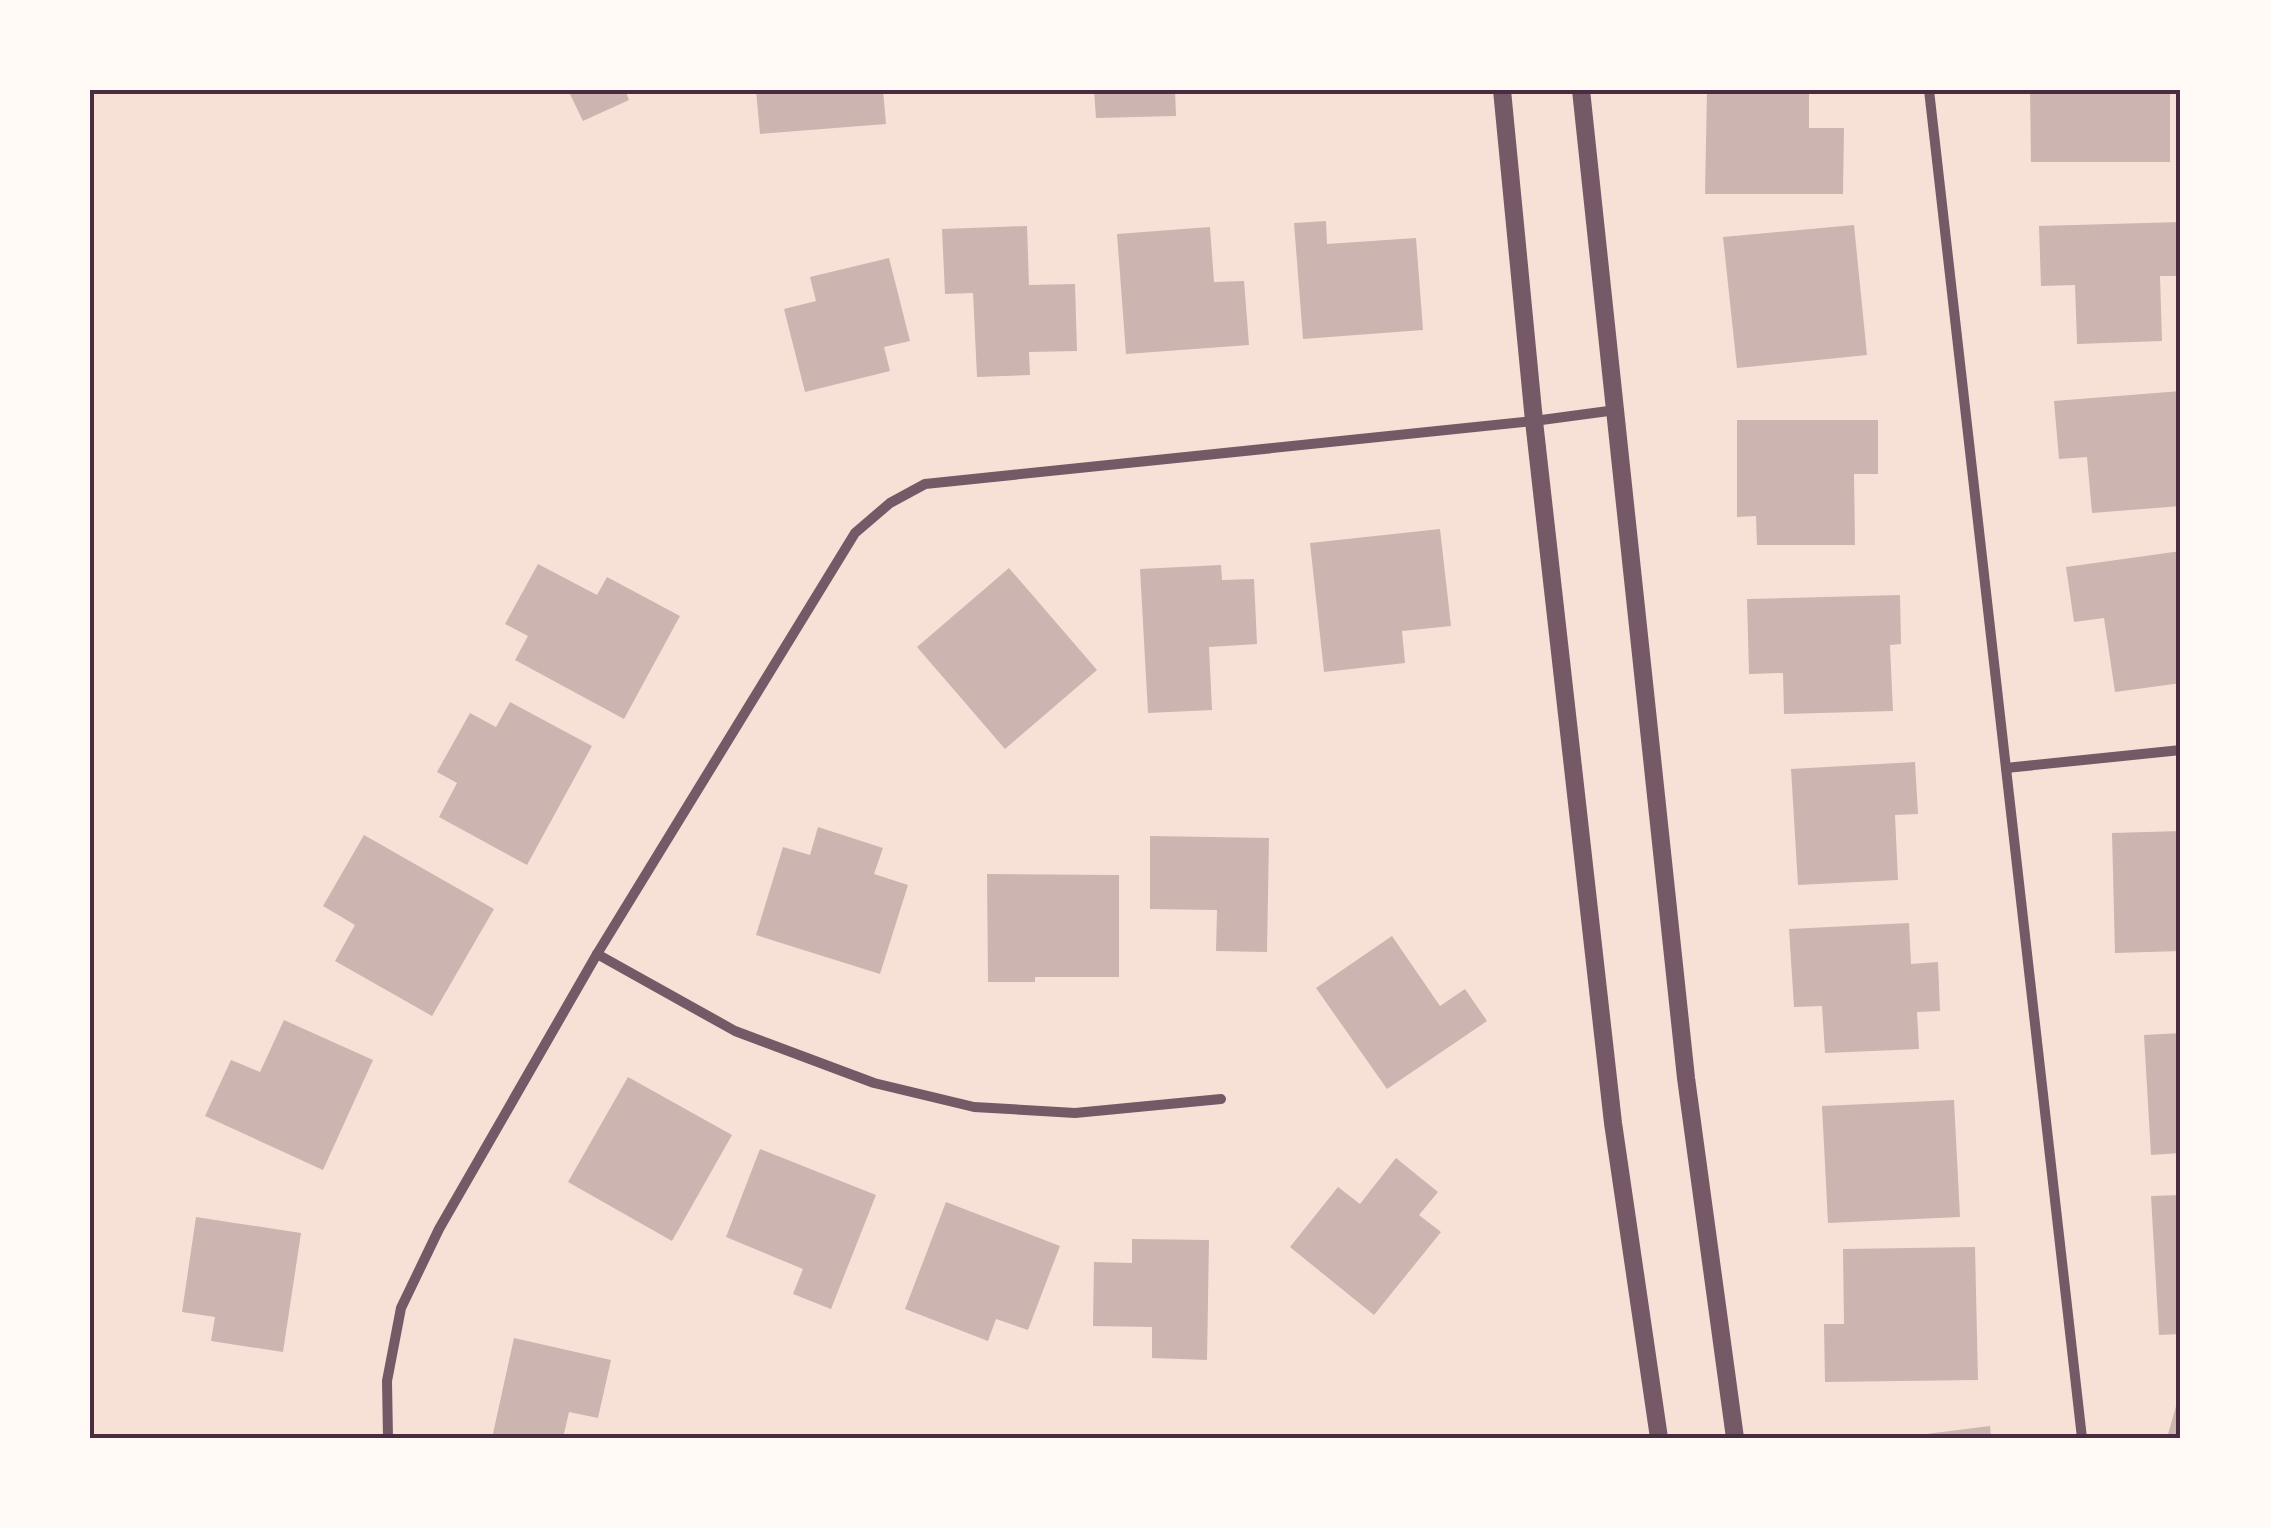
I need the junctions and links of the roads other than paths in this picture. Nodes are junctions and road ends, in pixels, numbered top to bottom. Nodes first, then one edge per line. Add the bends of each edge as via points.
1 (1502, 90) edge
2 (1581, 90) edge
3 (1929, 90) edge
4 (1617, 410) junction
5 (1534, 421) junction
6 (2181, 750) edge
7 (2006, 768) junction
8 (598, 954) junction
9 (1221, 1099) dead end
10 (388, 1438) edge
11 (1659, 1438) edge
12 (1735, 1438) edge
13 (2082, 1438) edge

1 - 5 street
2 - 4 street
3 - 7 street
4 - 5 street
4 - 12 street via 1686,1078
5 - 8 street via 925,484 890,503 856,533
5 - 11 street via 1613,1123
6 - 7 street
7 - 13 street
8 - 9 street via 734,1032 874,1083 974,1107 1075,1113
8 - 10 street via 439,1228 401,1308 387,1381

